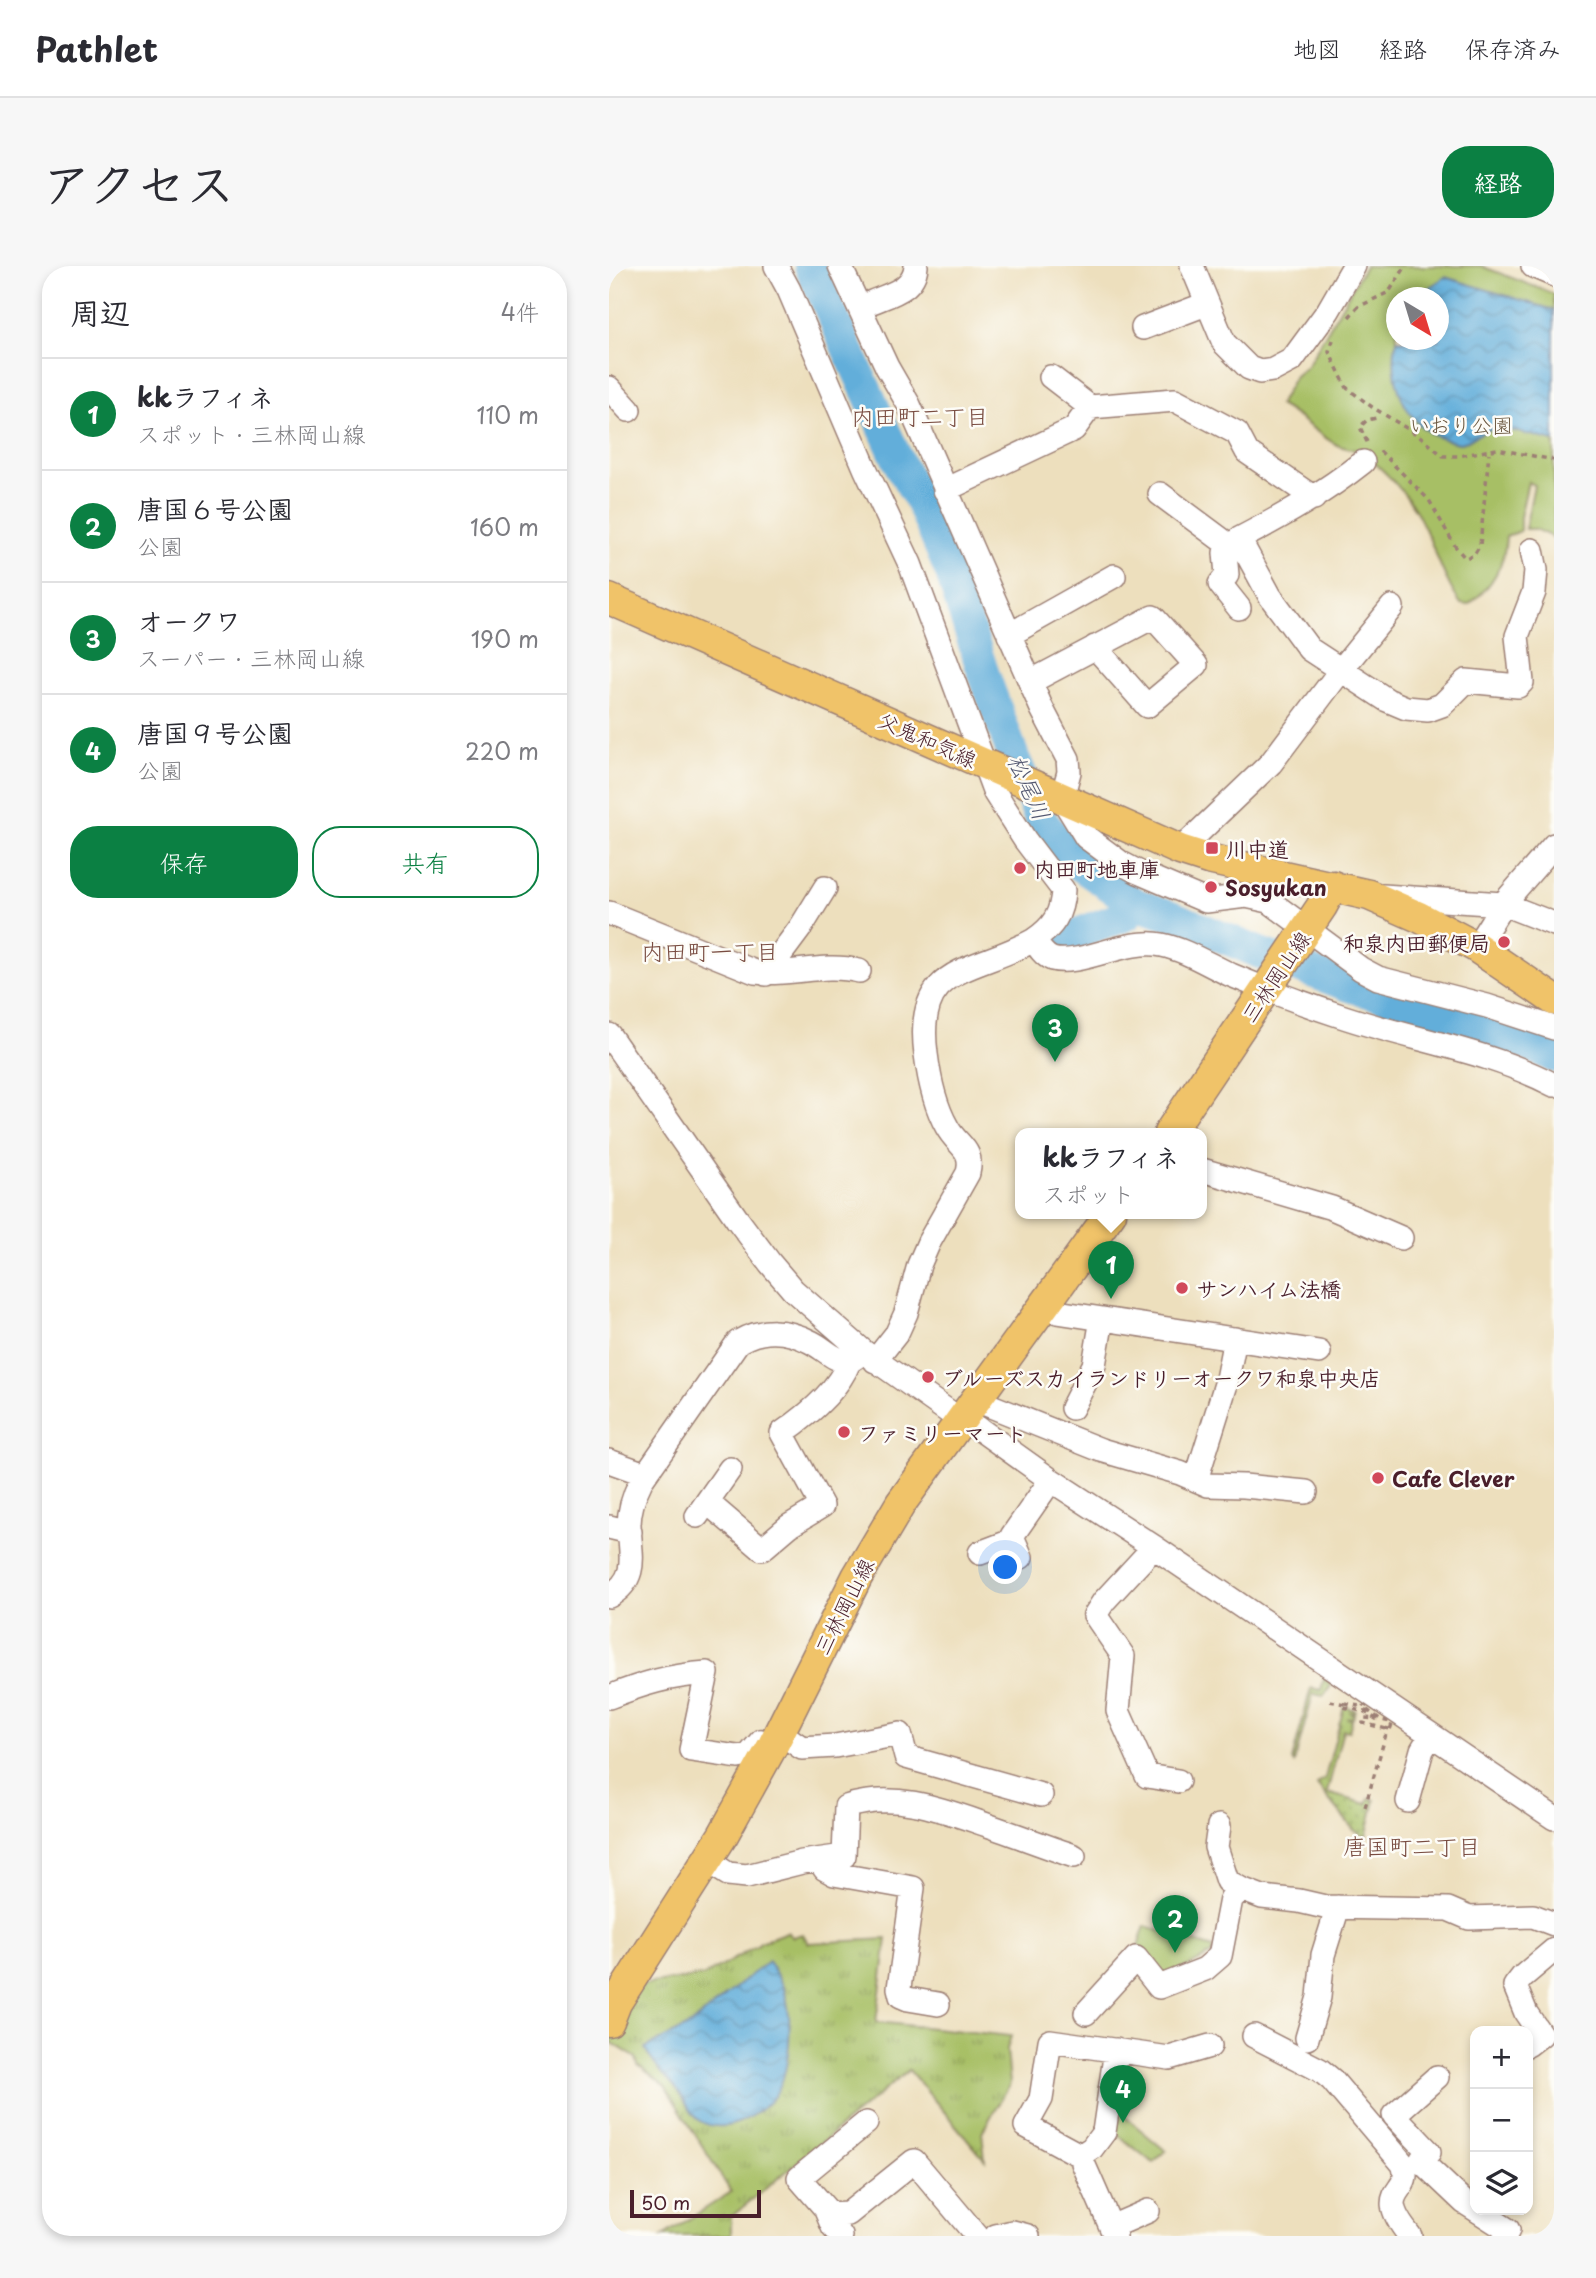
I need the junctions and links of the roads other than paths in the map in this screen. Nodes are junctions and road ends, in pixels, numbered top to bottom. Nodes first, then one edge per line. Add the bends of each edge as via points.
1 (776, 266) edge
2 (841, 266) edge
3 (916, 266) edge
4 (1192, 266) edge
5 (1354, 266) edge
6 (1533, 266) edge
7 (1554, 275) edge
8 (872, 302) junction
9 (1206, 304) junction
10 (1143, 328) dead end
11 (880, 350) junction
12 (1051, 377) dead end
13 (609, 388) edge
14 (1090, 407) junction
15 (628, 410) dead end
16 (1363, 461) dead end
17 (945, 490) junction
18 (1160, 494) dead end
19 (1314, 498) junction
20 (1238, 547) junction
21 (1532, 550) dead end
22 (1114, 576) dead end
23 (609, 599) edge
24 (1392, 607) dead end
25 (1239, 608) dead end
26 (1009, 635) junction
27 (1095, 647) dead end
28 (1341, 670) junction
29 (1030, 682) junction
30 (991, 767) junction
31 (1057, 796) junction
32 (1554, 845) edge
33 (1180, 850) junction
34 (1333, 886) junction
35 (825, 888) dead end
36 (1369, 895) junction
37 (1503, 904) junction
38 (609, 913) edge
39 (1554, 923) edge
40 (1305, 930) junction
41 (1034, 940) junction
42 (1476, 947) junction
43 (859, 971) dead end
44 (766, 974) junction
45 (1268, 986) junction
46 (1554, 1000) edge
47 (1554, 1028) edge
48 (609, 1035) edge
49 (1554, 1085) edge
50 (1172, 1128) edge
51 (1207, 1171) edge
52 (1107, 1219) edge
53 (1401, 1238) dead end
54 (1046, 1304) junction
55 (1102, 1319) junction
56 (1235, 1339) junction
57 (1319, 1352) dead end
58 (862, 1358) junction
59 (1072, 1408) dead end
60 (969, 1409) junction
61 (609, 1461) edge
62 (730, 1469) dead end
63 (645, 1474) junction
64 (1051, 1480) junction
65 (1196, 1480) junction
66 (1306, 1492) dead end
67 (619, 1530) edge
68 (1154, 1547) junction
69 (980, 1553) dead end
70 (609, 1596) edge
71 (609, 1697) edge
72 (1431, 1735) junction
73 (776, 1739) junction
74 (1178, 1781) dead end
75 (1041, 1795) dead end
76 (1408, 1801) dead end
77 (1554, 1818) edge
78 (1219, 1826) dead end
79 (1074, 1856) dead end
80 (825, 1859) junction
81 (706, 1860) junction
82 (1241, 1889) junction
83 (1338, 1907) junction
84 (1554, 1924) edge
85 (1554, 1950) edge
86 (938, 2004) dead end
87 (1086, 2013) dead end
88 (609, 2021) edge
89 (1254, 2036) dead end
90 (1307, 2038) dead end
91 (1533, 2041) edge
92 (1116, 2050) junction
93 (1199, 2054) dead end
94 (1437, 2077) dead end
95 (866, 2123) dead end
96 (1083, 2154) junction
97 (1148, 2211) dead end
98 (828, 2216) junction
99 (1113, 2232) edge
100 (841, 2236) edge
101 (977, 2236) edge
102 (996, 2236) edge
103 (1028, 2236) edge
104 (1411, 2236) edge
105 (1505, 2236) edge

1 - 30 street via 910,564
2 - 8 street
2 - 11 street
3 - 8 street via 910,284
4 - 9 street
5 - 9 street via 1292,360 1273,370 1248,368 1236,357 1224,343
6 - 7 street
8 - 11 street
9 - 10 street
11 - 17 street
12 - 14 street
13 - 15 street
14 - 17 street via 1074,429
14 - 19 street via 1175,400 1237,433 1247,452
16 - 19 street
17 - 26 street
18 - 20 street
19 - 20 street via 1239,539
20 - 25 street via 1225,553 1227,575 1220,584
20 - 28 street via 1309,649
21 - 28 street via 1534,592 1517,636 1522,682 1518,686 1466,681 1442,705 1428,710 1387,700
22 - 26 street
23 - 30 main road, 父鬼和気線
24 - 28 street
26 - 29 street
27 - 29 street
28 - 33 street via 1271,763
29 - 31 street via 1069,759 1069,772
30 - 31 main road, 父鬼和気線
30 - 41 street via 995,793 1063,890 1057,918
31 - 33 main road, 父鬼和気線
31 - 40 street via 1086,837 1121,863 1206,901 1246,896 1269,901
32 - 37 street
33 - 34 main road, 父鬼和気線
34 - 36 main road
34 - 40 main road, 三林岡山線
35 - 44 street
36 - 37 street
36 - 42 main road
37 - 39 street
37 - 42 street
38 - 44 street
40 - 45 main road, 三林岡山線
40 - 47 street via 1378,978
41 - 45 street via 1050,958 1064,961 1126,946 1161,944
41 - 58 street via 954,974 927,1003 923,1031 939,1110 947,1128 969,1154 970,1163 919,1265 897,1333
42 - 46 main road
43 - 44 street via 830,966
45 - 49 street via 1343,1017 1474,1052
45 - 50 main road, 三林岡山線
48 - 58 street via 770,1263
51 - 53 street via 1332,1208
52 - 54 main road, 三林岡山線
54 - 55 street via 1057,1312
54 - 60 main road, 三林岡山線
55 - 56 street
55 - 59 street via 1094,1365
56 - 57 street
56 - 65 street
58 - 60 street
58 - 62 street via 782,1433 822,1506 753,1552 702,1509
58 - 63 street via 834,1358 809,1341 781,1332 749,1335 721,1363
60 - 64 street
60 - 65 street
60 - 73 main road, 三林岡山線 via 875,1545
61 - 63 street
63 - 67 street via 632,1501 629,1525
64 - 68 street
64 - 69 street via 1013,1536 1017,1549
65 - 66 street via 1208,1485
67 - 70 street via 633,1553 624,1584
68 - 72 street
68 - 74 street via 1087,1615 1123,1656 1111,1699 1142,1782
71 - 73 street via 649,1681 707,1673 691,1750 738,1757 749,1755 761,1741
72 - 76 street via 1422,1750
72 - 77 street
73 - 75 street via 802,1748 900,1734 906,1757
73 - 81 main road, 三林岡山線
78 - 82 street via 1216,1847 1227,1881
79 - 80 street via 935,1807 873,1801 846,1807 844,1856
80 - 81 street via 747,1876 728,1874
80 - 86 street via 825,1869 834,1874 913,1888 899,1988 901,1996 908,1999
81 - 88 main road, 三林岡山線
82 - 83 street via 1262,1897
82 - 87 street via 1231,1899 1220,1956 1205,1969 1159,1987 1136,1958
83 - 84 street via 1448,1909 1469,1918 1533,1916
83 - 90 street via 1323,1955 1319,1997
85 - 91 street via 1515,1986 1541,2035
89 - 104 street via 1326,2075 1403,2164 1405,2180 1392,2202 1397,2220
92 - 93 street via 1169,2058
92 - 96 street via 1104,2132
92 - 96 street via 1050,2041 1041,2099 1026,2126
94 - 105 street via 1394,2115 1429,2152 1422,2159 1426,2166 1464,2203 1508,2230
95 - 98 street via 799,2178
96 - 99 street
97 - 99 street
98 - 100 street
98 - 101 street via 848,2214 914,2161
102 - 103 street via 1013,2232

